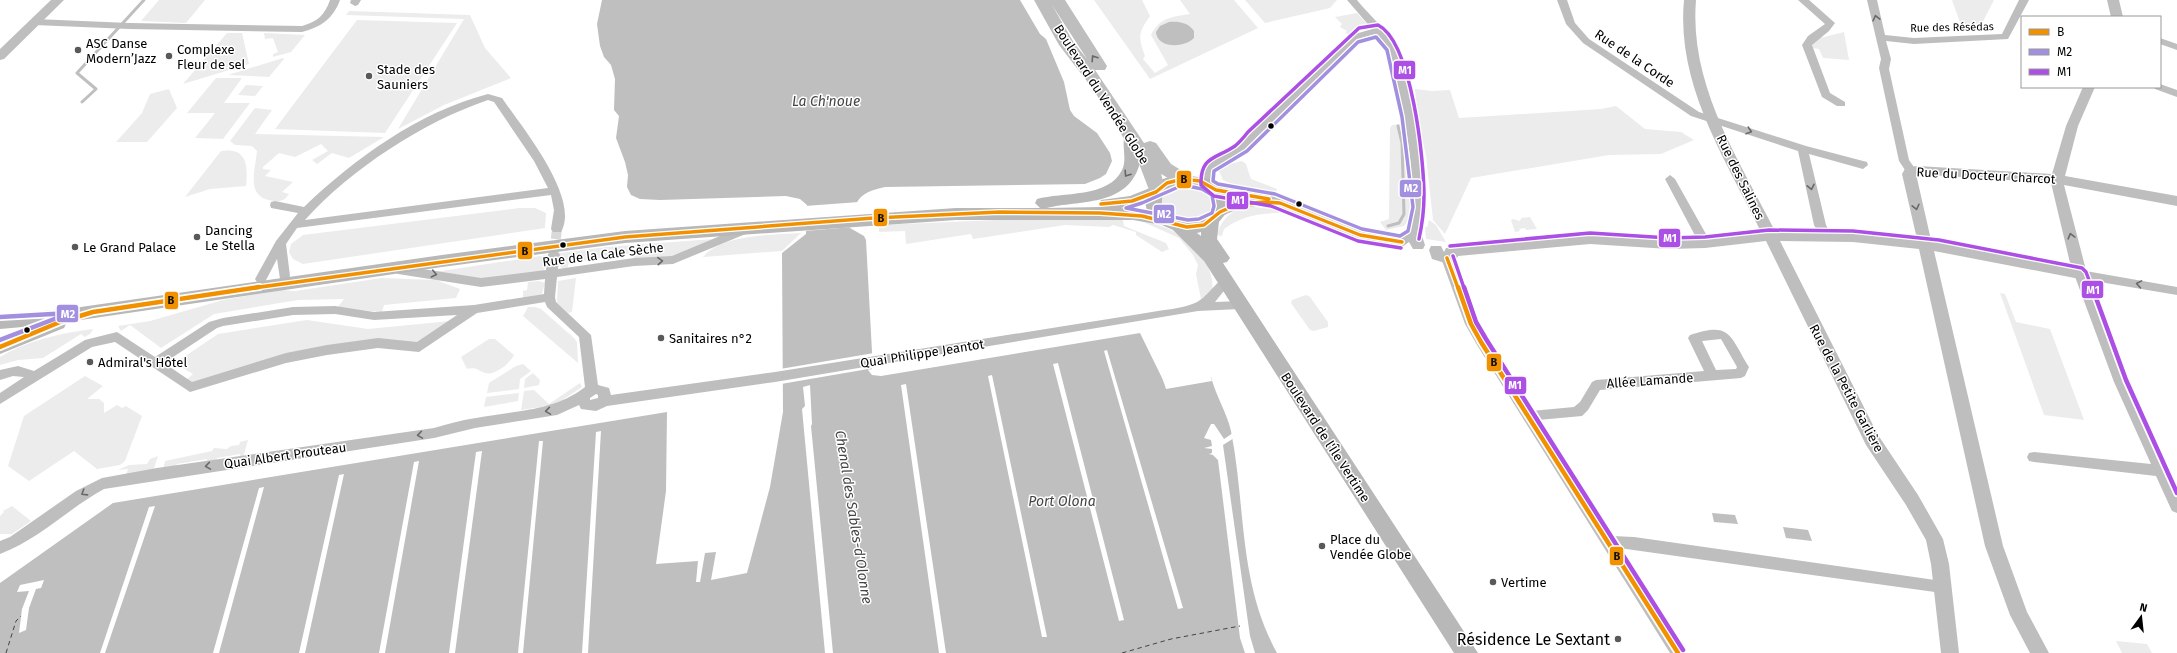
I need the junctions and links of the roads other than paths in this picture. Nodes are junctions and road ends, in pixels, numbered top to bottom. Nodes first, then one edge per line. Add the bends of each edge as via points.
1 (58, 0) edge
2 (335, 0) edge
3 (1042, 0) edge
4 (1057, 0) edge
5 (1352, 0) edge
6 (1562, 0) edge
7 (1690, 0) edge
8 (1803, 0) edge
9 (1872, 0) edge
10 (2024, 0) edge
11 (2113, 0) edge
12 (2117, 16) edge
13 (2019, 17) edge
14 (35, 22) junction
15 (1378, 31) junction
16 (1881, 37) junction
17 (2161, 41) edge
18 (2177, 48) edge
19 (0, 56) edge
20 (2089, 88) edge
21 (2161, 88) edge
22 (2177, 94) edge
23 (1841, 104) dead end
24 (1712, 119) junction
25 (1131, 137) junction
26 (1803, 149) junction
27 (1863, 165) dead end
28 (1911, 170) junction
29 (1183, 179) junction
30 (1670, 179) dead end
31 (2059, 179) junction
32 (1212, 187) junction
33 (554, 191) junction
34 (1156, 191) junction
35 (2177, 201) edge
36 (1280, 203) junction
37 (1043, 204) junction
38 (275, 205) dead end
39 (306, 211) junction
40 (874, 214) junction
41 (1216, 217) junction
42 (791, 220) junction
43 (1172, 223) junction
44 (294, 225) junction
45 (752, 227) junction
46 (557, 229) tunnel mouth
47 (1769, 236) junction
48 (1826, 236) junction
49 (1411, 241) junction
50 (1705, 243) junction
51 (1924, 244) junction
52 (281, 245) junction
53 (1445, 253) junction
54 (554, 254) tunnel mouth
55 (381, 270) junction
56 (552, 274) junction
57 (2080, 274) junction
58 (284, 276) junction
59 (261, 279) junction
60 (1225, 282) junction
61 (2177, 291) edge
62 (549, 297) junction
63 (1240, 305) junction
64 (1198, 307) junction
65 (474, 309) junction
66 (0, 311) edge
67 (93, 312) junction
68 (0, 322) edge
69 (0, 347) edge
70 (155, 363) junction
71 (0, 375) edge
72 (1712, 375) dead end
73 (33, 378) junction
74 (588, 393) junction
75 (0, 399) edge
76 (1530, 416) junction
77 (2034, 457) dead end
78 (2160, 471) junction
79 (2177, 507) edge
80 (1610, 542) junction
81 (0, 548) edge
82 (1942, 586) junction
83 (1467, 653) edge
84 (1480, 653) edge
85 (1678, 653) edge
86 (1950, 653) edge
87 (2040, 653) edge

1 - 14 street
2 - 14 street via 331,12 325,19 314,26 302,29
3 - 25 main road, Boulevard du Vendée Globe via 1067,45 1095,81
29 -> 4 main road, Boulevard du Vendée Globe via 1167,170 1159,161
5 - 15 street
6 - 24 street, Rue de la Corde via 1571,24 1586,41 1695,114
7 - 24 street, Rue des Salines via 1688,27 1692,55 1697,78
8 - 23 street via 1830,23 1810,39 1807,45 1826,95
16 -> 9 street
10 - 13 street, Rue des Résédas
11 - 12 street
13 - 16 street, Rue des Résédas via 2007,36 2001,38 1914,41
14 - 19 street
15 - 32 street via 1355,37 1252,136 1249,143 1237,154 1212,163 1207,172
15 - 49 street via 1392,47 1397,61 1408,116 1419,207
16 - 28 street via 1887,64 1884,68 1904,161
17 - 18 street
20 - 31 street via 2072,126
21 - 22 street
24 -> 26 street, Rue de la Corde
24 - 47 street, Rue des Salines
25 - 34 main road, Boulevard du Vendée Globe via 1151,168
25 -> 37 main road via 1132,166 1118,185 1105,193 1090,197 1054,200
26 - 27 street, Rue de la Corde
26 -> 48 street via 1820,225
28 - 31 street, Rue du Docteur Charcot
28 -> 51 street, Rue du Docteur Charcot via 1909,177
29 - 32 main road
29 - 34 main road via 1168,182
30 - 50 street
31 - 35 street, Rue du Docteur Charcot
57 -> 31 street via 2058,185
32 - 36 street
32 - 41 main road via 1222,201
33 - 39 street via 498,100 488,97 454,110 402,137 357,168
33 - 44 street
33 - 46 street via 559,205
34 - 37 main road via 1120,203
34 - 43 main road via 1154,209
36 - 41 street via 1243,203
36 - 49 street via 1353,233
37 - 40 main road
38 - 39 street
39 - 44 street
40 - 42 main road
40 - 43 main road via 1126,214
41 - 43 main road via 1196,226
41 - 84 main road, Boulevard de l'Île Vertime via 1211,242
42 - 45 main road
42 - 58 main road via 589,232
43 - 60 main road, Boulevard de l'Île Vertime via 1197,242 1210,257
44 - 52 street
45 - 55 main road via 588,241
56 -> 45 street, Rue de la Cale Sèche via 634,262 673,260
47 - 48 street
47 - 50 street
47 - 82 street, Rue de la Petite Garlière via 1872,440 1929,528 1938,552
48 - 51 street
49 - 53 street
50 - 53 street via 1669,244 1590,239
51 - 57 street
51 - 87 street, Rue du Docteur Charcot via 1994,546 2019,615
52 - 58 street
52 - 59 street
53 - 76 street via 1471,324
54 - 56 street
55 -> 56 street, Rue de la Cale Sèche via 428,273 478,284
55 - 67 main road
56 - 62 street
61 -> 57 street
57 - 78 street via 2120,382
58 - 59 main road
59 - 66 main road via 60,308
60 - 63 main road, Boulevard de l'Île Vertime
60 - 64 street via 1212,298
62 - 65 street
62 - 74 street via 551,304 585,335
63 - 64 street, Quai Philippe Jeantot
63 - 83 main road, Boulevard de l'Île Vertime
64 - 74 street, Quai Philippe Jeantot via 776,377 604,401 596,406 583,403
65 - 70 street via 374,316 335,310 293,311 234,320 213,326
65 - 70 street via 419,347 378,343 327,350 286,358 190,387
67 - 68 main road
67 - 69 main road via 60,322
70 - 73 street via 117,337 89,343
71 - 73 street via 11,371 24,371
72 - 76 street, Allée Lamande via 1596,384 1584,406 1577,412
73 - 75 street
74 -> 81 street, Quai Albert Prouteau via 557,410 484,421 434,433 102,484 81,495 16,541
76 - 80 street
77 - 78 street
78 - 79 street
80 - 82 street
80 - 85 street
82 - 86 street, Rue de la Petite Garlière

